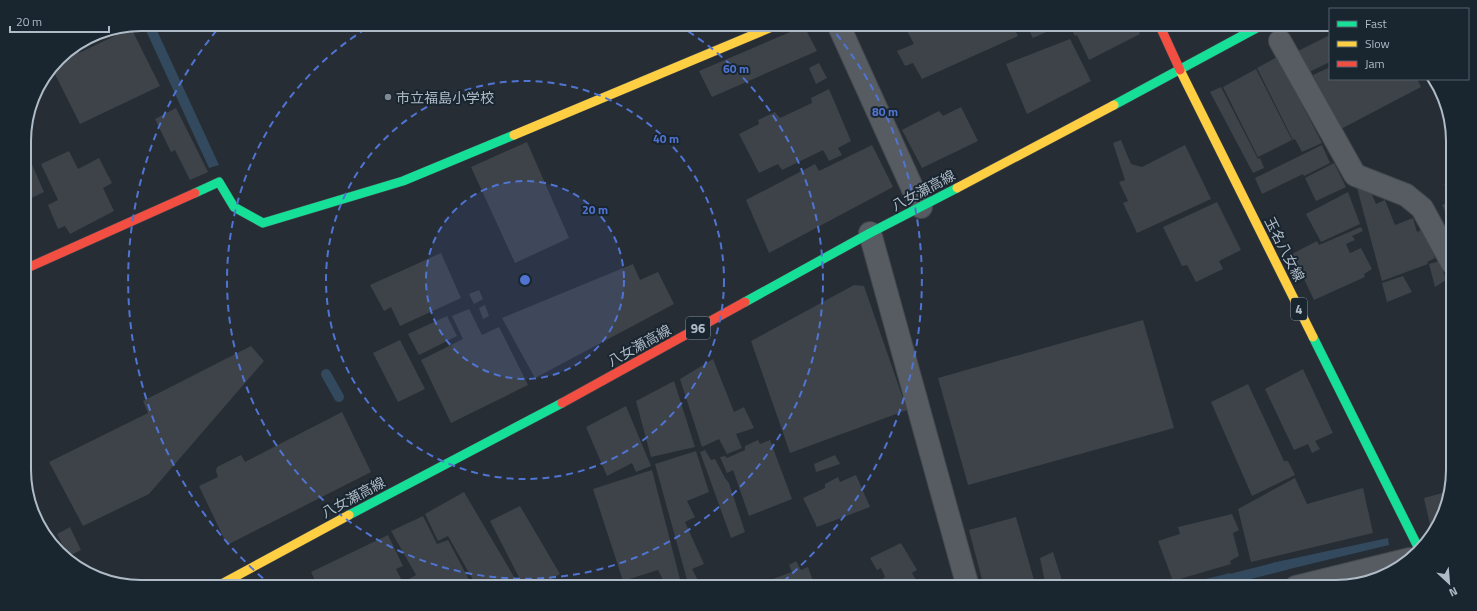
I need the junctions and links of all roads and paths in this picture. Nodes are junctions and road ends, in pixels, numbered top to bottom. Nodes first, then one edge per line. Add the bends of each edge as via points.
1 (762, 31) edge
2 (841, 31) edge
3 (1162, 31) edge
4 (1251, 31) edge
5 (1280, 41) dead end
6 (1180, 70) junction
7 (921, 207) junction
8 (870, 233) junction
9 (1446, 252) edge
10 (31, 266) edge
11 (1417, 545) edge
12 (1394, 563) edge
13 (229, 580) edge
14 (966, 580) edge
15 (1324, 580) edge

1 - 10 main road via 403,181 263,223 234,207 219,182
2 - 7 street
3 - 6 main road, 玉名八女線
4 - 6 main road
5 - 9 street via 1355,175 1406,195 1422,208
6 - 7 main road, 八女瀬高線 / 96
6 - 11 main road, 玉名八女線 / 4
7 - 8 main road, 八女瀬高線 / 96
8 - 13 main road, 八女瀬高線 / 96 via 571,398
8 - 14 street
12 - 15 street

